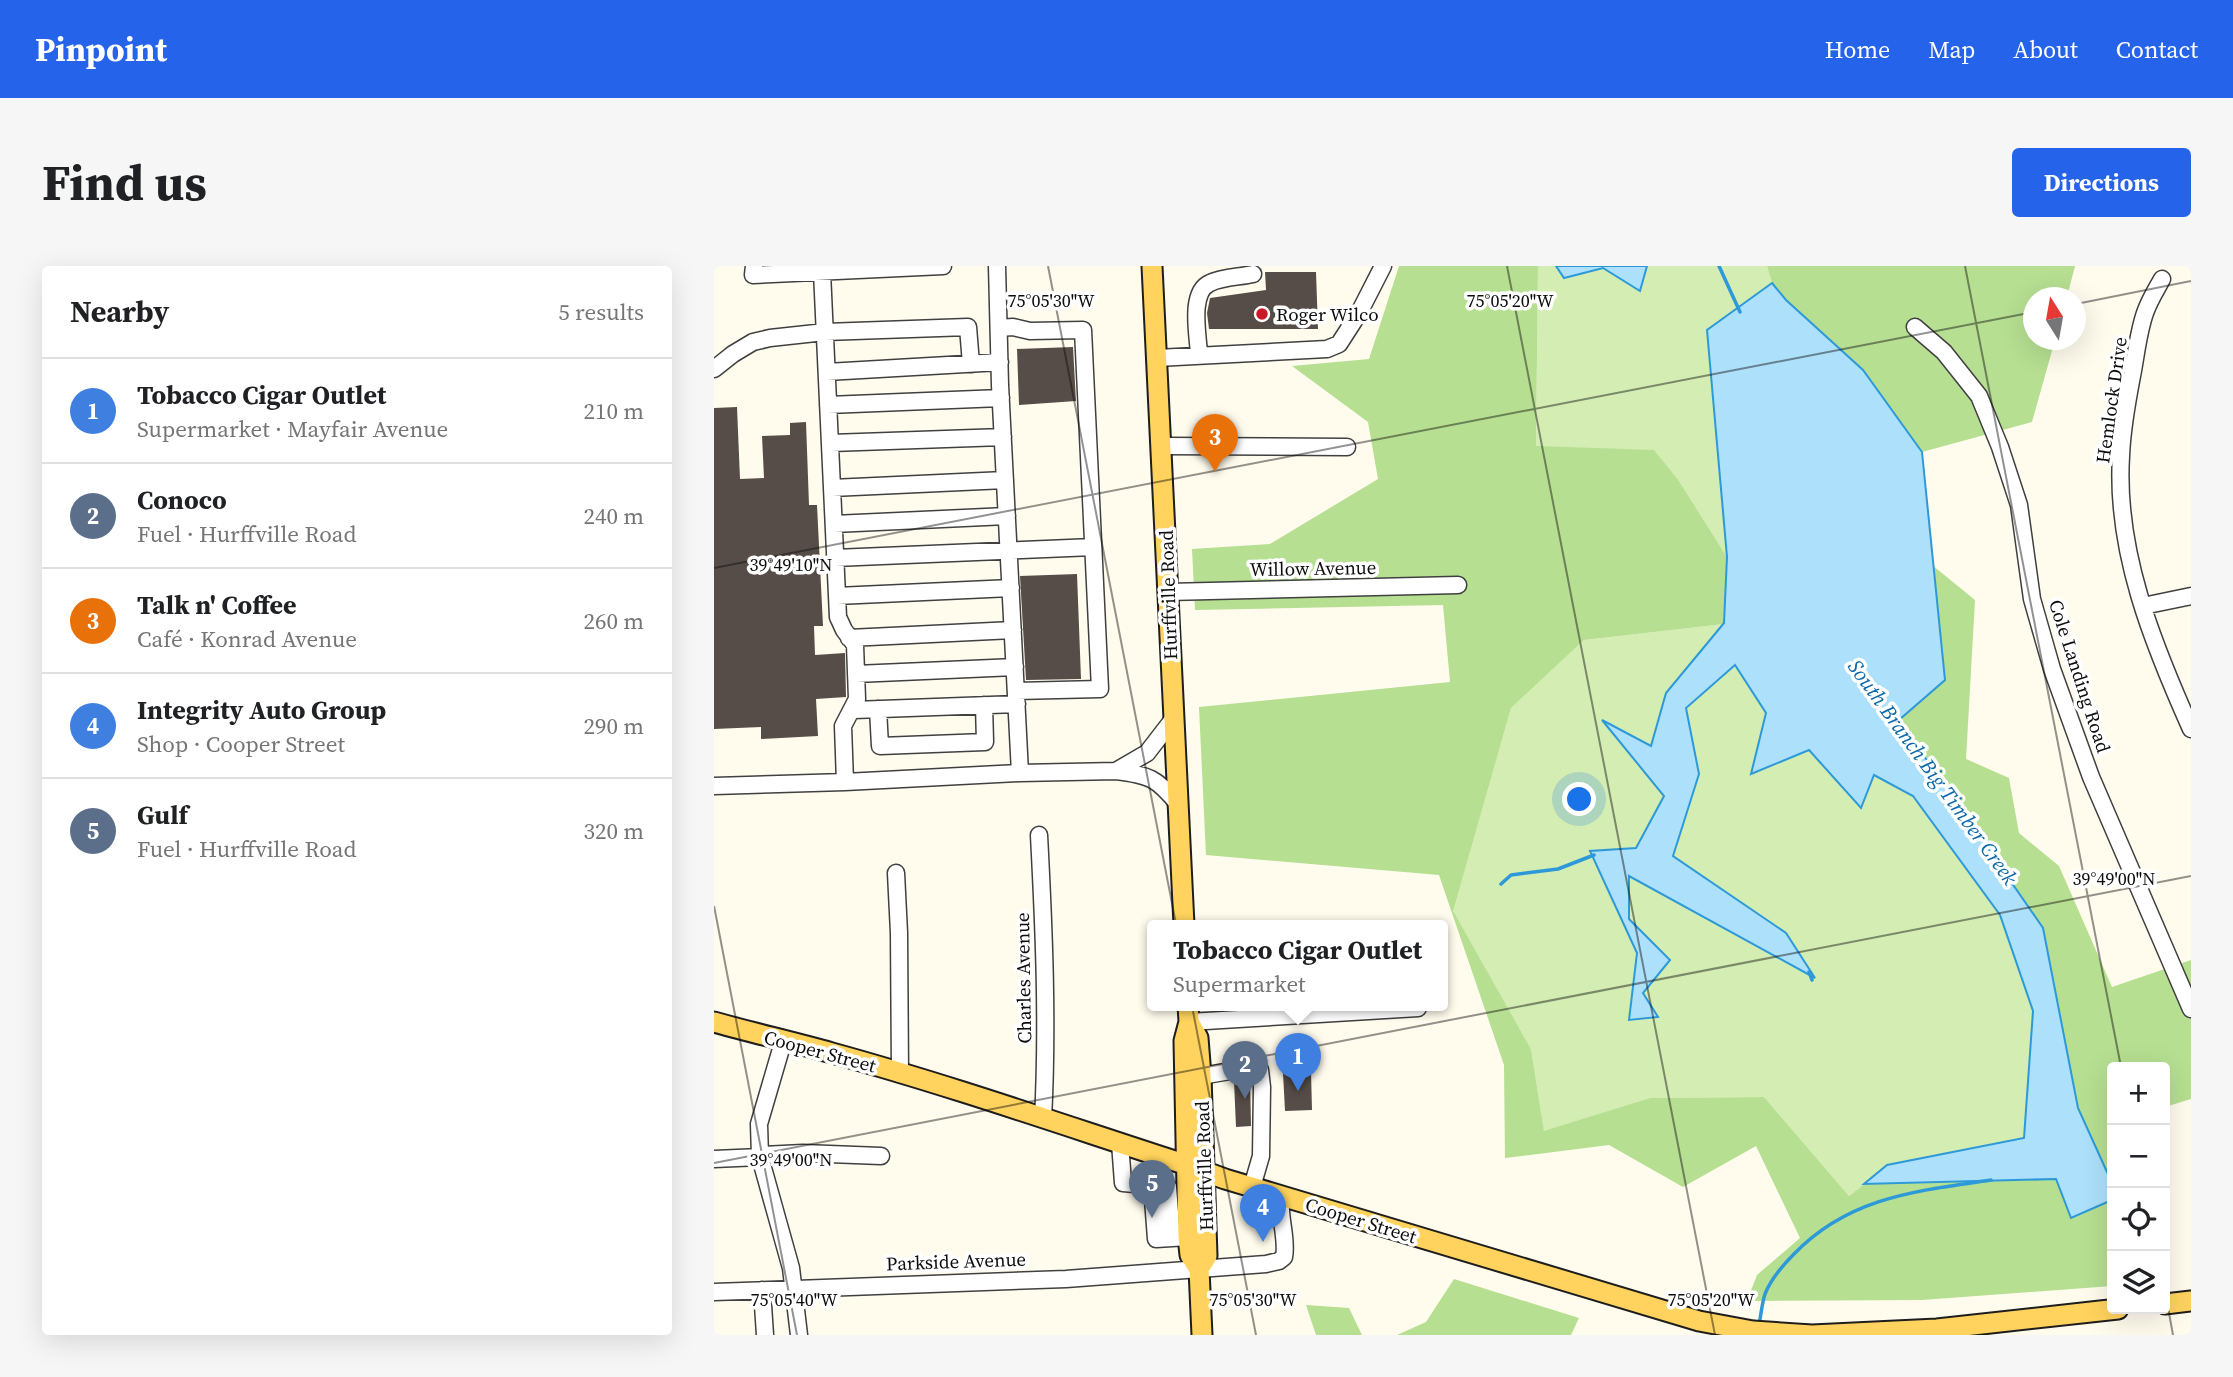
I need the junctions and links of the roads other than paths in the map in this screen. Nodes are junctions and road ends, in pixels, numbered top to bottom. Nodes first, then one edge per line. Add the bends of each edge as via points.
1 (943, 266) edge
2 (997, 266) edge
3 (1152, 266) edge
4 (1382, 266) edge
5 (895, 267) edge
6 (753, 270) edge
7 (822, 272) junction
8 (1253, 274) dead end
9 (2162, 279) dead end
10 (1915, 327) dead end
11 (999, 328) junction
12 (825, 332) junction
13 (1199, 355) junction
14 (1157, 358) junction
15 (1000, 362) junction
16 (971, 364) junction
17 (714, 369) edge
18 (827, 372) junction
19 (1001, 398) junction
20 (828, 405) junction
21 (1003, 437) junction
22 (831, 443) junction
23 (1162, 446) junction
24 (1347, 447) dead end
25 (1006, 480) junction
26 (832, 488) junction
27 (1007, 516) junction
28 (834, 524) junction
29 (1093, 547) junction
30 (1009, 551) junction
31 (835, 558) junction
32 (1458, 585) dead end
33 (1011, 588) junction
34 (1168, 592) junction
35 (837, 596) junction
36 (2191, 596) edge
37 (2143, 606) junction
38 (1013, 630) junction
39 (849, 638) junction
40 (1015, 667) junction
41 (856, 674) junction
42 (1017, 698) junction
43 (984, 705) junction
44 (878, 709) junction
45 (853, 710) junction
46 (1174, 718) junction
47 (2191, 729) edge
48 (1116, 771) junction
49 (1020, 773) junction
50 (845, 782) junction
51 (714, 786) edge
52 (1178, 804) junction
53 (1039, 835) dead end
54 (895, 873) dead end
55 (1184, 920) edge
56 (2191, 1009) edge
57 (1304, 1011) edge
58 (1189, 1014) edge
59 (714, 1022) edge
60 (783, 1042) junction
61 (901, 1074) junction
62 (1201, 1076) junction
63 (1043, 1119) junction
64 (1120, 1143) junction
65 (760, 1156) junction
66 (881, 1156) dead end
67 (714, 1159) edge
68 (1196, 1168) junction
69 (1252, 1187) junction
70 (1282, 1196) junction
71 (1180, 1238) junction
72 (1199, 1269) junction
73 (794, 1287) junction
74 (762, 1290) junction
75 (714, 1292) edge
76 (2191, 1301) edge
77 (2170, 1303) edge
78 (2107, 1310) edge
79 (765, 1335) edge
80 (799, 1335) edge
81 (1202, 1335) edge
82 (1812, 1335) edge

1 - 5 street
2 - 11 street
3 - 14 main road, Hurffville Road
4 - 13 street via 1339,344 1327,349
5 - 7 street
6 - 7 street
7 - 12 street
8 - 13 street via 1202,288 1197,297
9 - 37 street, Hemlock Drive via 2145,312 2121,456 2127,537
10 - 56 street, Cole Landing Road via 1944,352 1979,396 2000,447 2019,505 2032,599 2052,669 2091,777
11 - 15 street
11 - 29 street via 1083,330
12 - 16 street via 968,327
12 - 17 street via 753,342
12 - 18 street
13 - 14 street
14 - 23 main road, Hurffville Road
15 - 16 street
15 - 19 street
16 - 18 street
18 - 20 street
19 - 20 street
19 - 21 street
20 - 22 street
21 - 22 street
21 - 25 street
22 - 26 street
23 - 24 street
23 - 34 main road, Hurffville Road
25 - 26 street
25 - 27 street
26 - 28 street
27 - 28 street
27 - 30 street
28 - 31 street
29 - 30 street
29 - 42 street via 1100,689
30 - 31 street
30 - 33 street
31 - 35 street
32 - 34 street, Willow Avenue
33 - 35 street
33 - 38 street
34 - 46 main road, Hurffville Road
35 - 39 street via 838,617
36 - 37 street
37 - 47 street, Hemlock Drive via 2162,665
38 - 39 street
38 - 40 street
39 - 41 street via 855,645
40 - 41 street
40 - 42 street
41 - 45 street via 858,699
42 - 43 street
42 - 49 street
43 - 44 street
43 - 44 street via 985,742 880,746
44 - 45 street
45 - 50 street via 844,726
46 - 48 street via 1147,753
46 - 52 main road, Hurffville Road
48 - 49 street
48 - 52 street via 1158,781
49 - 50 street
50 - 51 street
52 - 55 main road, Hurffville Road
53 - 63 street, Charles Avenue via 1046,1051
54 - 61 street
57 - 58 street
58 - 62 main road, Hurffville Road via 1198,1038
58 - 68 main road, Hurffville Road via 1184,1041
59 - 60 main road, Cooper Street
60 - 61 main road, Cooper Street
60 - 65 street via 760,1124
61 - 63 main road, Cooper Street
62 - 68 main road, Hurffville Road
62 - 69 street via 1260,1070 1261,1156
63 - 64 main road, Cooper Street
64 - 68 main road, Cooper Street
64 - 71 street via 1123,1183 1168,1187
65 - 66 street
65 - 67 street
65 - 73 street
68 - 69 main road, Cooper Street
68 - 71 main road, Hurffville Road
68 - 72 main road, Hurffville Road via 1207,1256
69 - 70 main road, Cooper Street
70 - 72 street, Parkside Avenue via 1284,1257 1266,1264
70 - 82 main road, Cooper Street via 1699,1321
71 - 72 main road, Hurffville Road
72 - 73 street, Parkside Avenue via 1066,1279
72 - 81 main road, Hurffville Road
73 - 74 street, Parkside Avenue
73 - 80 street
74 - 75 street, Parkside Avenue
74 - 79 street
76 - 77 main road
78 - 82 main road, Cooper Street via 1937,1329

